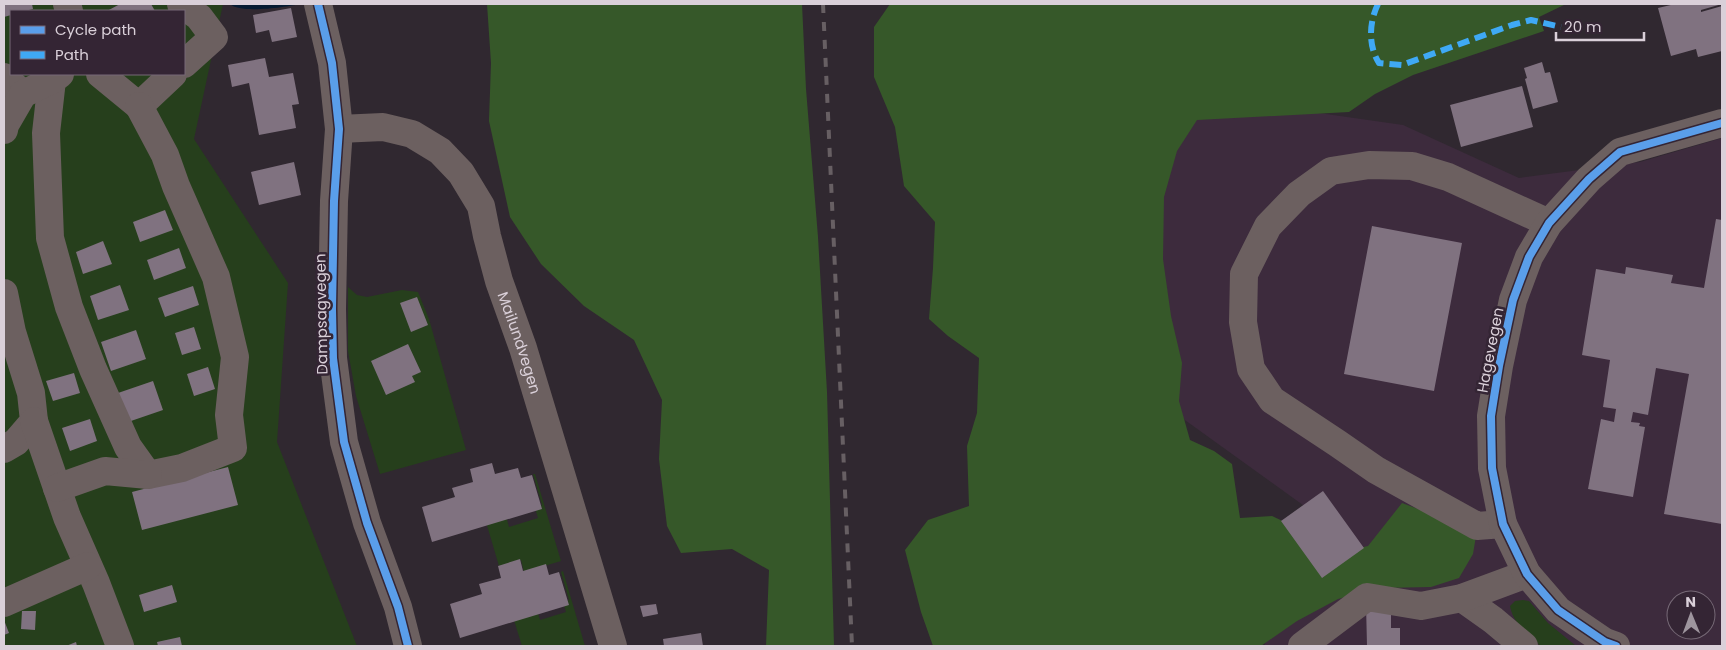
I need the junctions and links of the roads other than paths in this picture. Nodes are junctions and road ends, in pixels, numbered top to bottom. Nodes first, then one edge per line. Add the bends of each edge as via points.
1 (182, 4) edge
2 (318, 4) edge
3 (185, 63) edge
4 (101, 75) edge
5 (173, 75) edge
6 (56, 77) edge
7 (13, 85) edge
8 (139, 106) junction
9 (1722, 123) edge
10 (338, 129) junction
11 (4, 130) edge
12 (1549, 223) junction
13 (4, 293) edge
14 (8, 337) edge
15 (34, 422) junction
16 (4, 448) edge
17 (148, 474) junction
18 (57, 488) junction
19 (1502, 524) junction
20 (88, 566) junction
21 (1527, 574) junction
22 (1462, 598) junction
23 (4, 603) edge
24 (120, 646) edge
25 (408, 646) edge
26 (613, 646) edge
27 (1302, 646) edge
28 (1524, 646) edge
29 (1616, 646) edge

1 - 3 street via 199,17 214,37
2 - 10 street, Dampsagvegen via 332,63
4 - 8 street
5 - 8 street
6 - 7 street
6 - 17 street via 46,133 50,238 70,307 93,369 128,447
7 - 11 street
8 - 17 street via 165,155 216,277 235,357 229,415 233,448 182,468
9 - 12 street, Hagevegen via 1620,152
10 - 25 street, Dampsagvegen via 332,309 333,358 344,442
10 - 26 street, Mailundvegen via 383,127 412,134 440,151 462,173 481,206 499,281 523,348
12 - 19 street, Hagevegen via 1529,257 1514,300 1491,416 1492,468
12 - 19 street via 1448,177 1412,166 1369,165 1331,171 1299,194 1268,226 1244,274 1243,322 1252,368 1272,400 1376,470 1477,526
13 - 14 street
14 - 15 street via 31,393
15 - 16 street via 16,442
15 - 18 street
17 - 18 street via 105,471
18 - 20 street
19 - 21 street, Hagevegen
20 - 23 street
20 - 24 street
21 - 22 street
21 - 29 street, Hagevegen via 1558,610
22 - 27 street via 1421,606 1368,596
22 - 28 street

